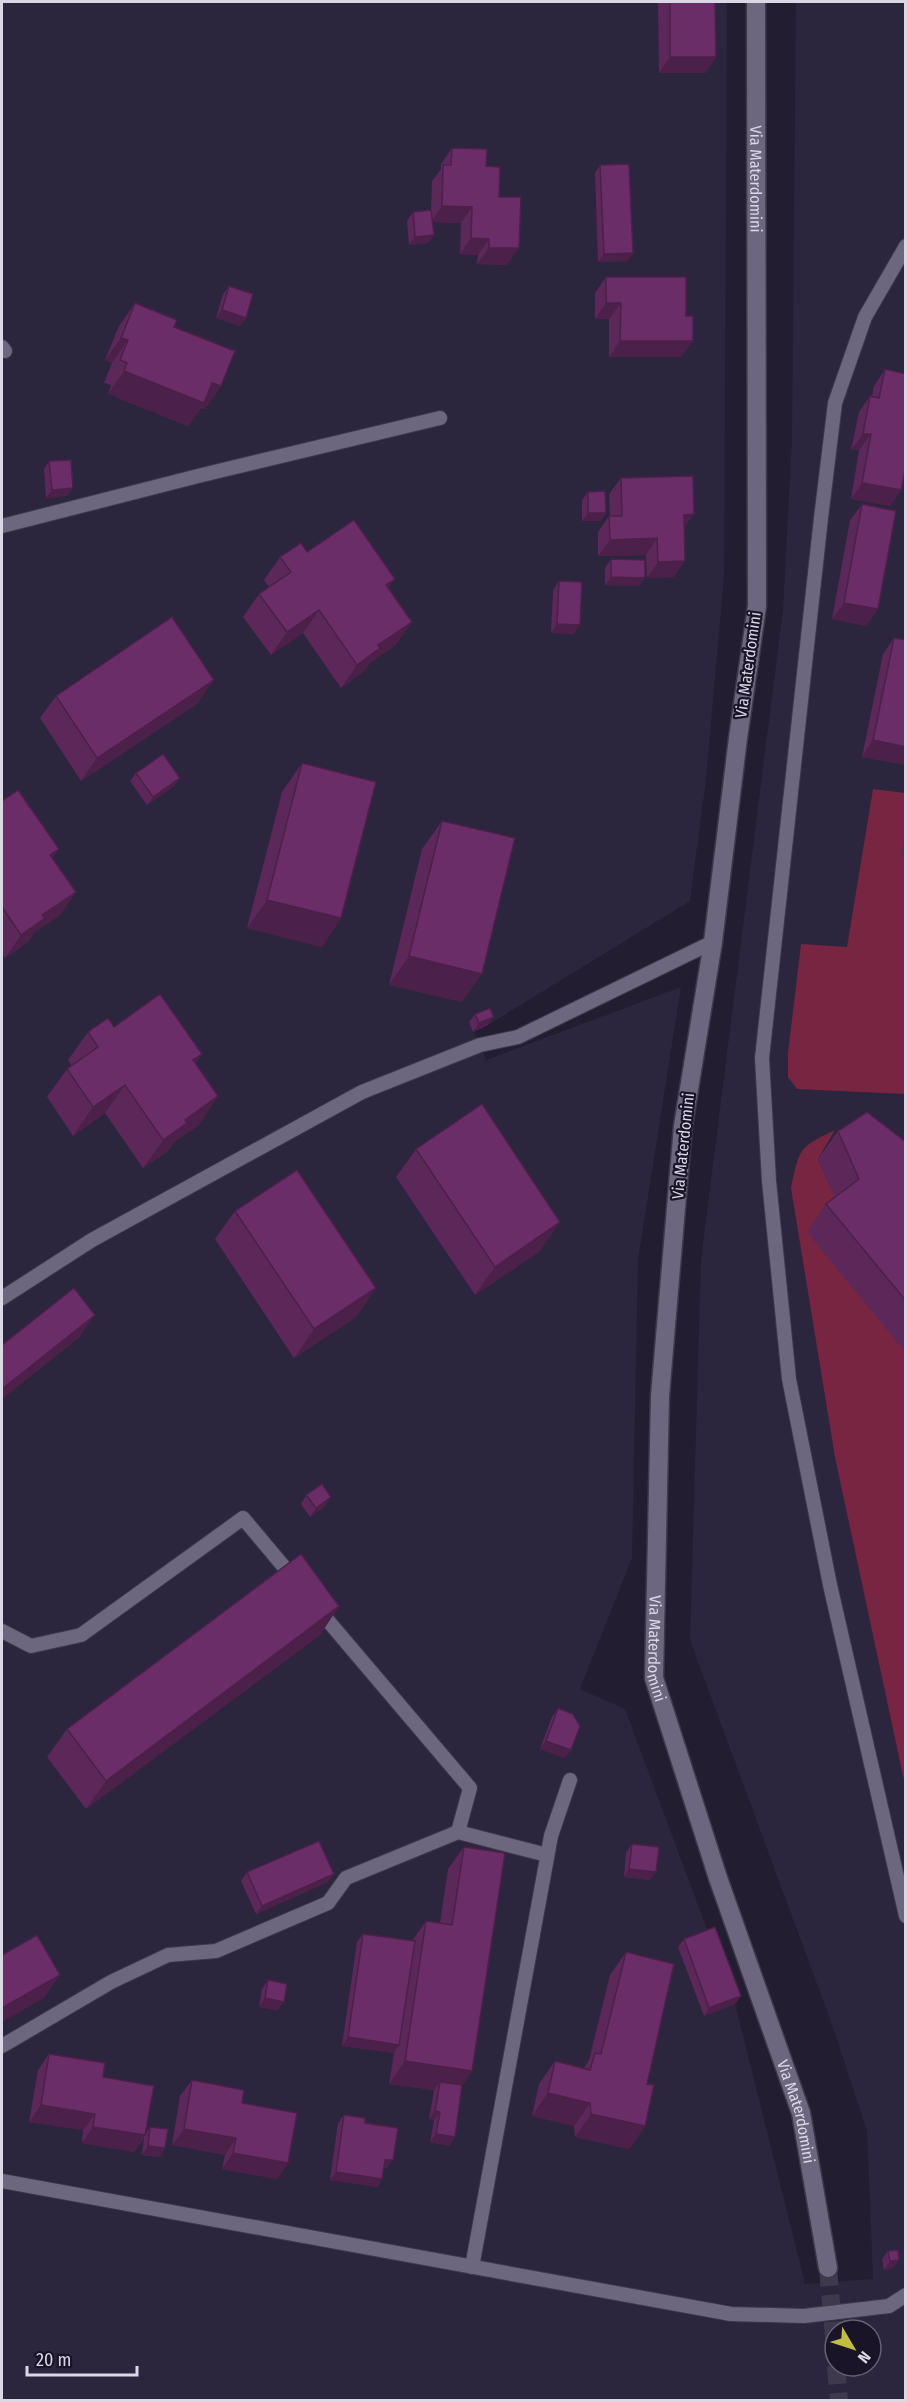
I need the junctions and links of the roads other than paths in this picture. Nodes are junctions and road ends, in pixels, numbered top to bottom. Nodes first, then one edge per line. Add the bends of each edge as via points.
1 (756, 2) edge
2 (906, 246) edge
3 (440, 418) dead end
4 (2, 526) edge
5 (714, 939) junction
6 (2, 1298) edge
7 (2, 1631) edge
8 (570, 1780) dead end
9 (458, 1832) junction
10 (547, 1855) junction
11 (906, 1916) edge
12 (2, 2046) edge
13 (2, 2181) edge
14 (472, 2267) junction
15 (828, 2268) tunnel mouth
16 (906, 2295) edge

1 - 5 street, Via Materdomini via 757,606
2 - 11 lane via 865,317 835,403 762,1058 769,1181 789,1379 830,1585
3 - 4 lane
5 - 6 lane via 480,1045 362,1092 92,1240
5 - 15 street, Via Materdomini via 683,1126 660,1396 654,1678 718,1878 801,2113
7 - 9 lane via 31,1646 81,1635 243,1518 470,1788
8 - 10 lane
9 - 10 lane
9 - 12 lane via 346,1878 328,1903 226,1947 168,1955
10 - 14 lane
13 - 14 lane
14 - 16 lane via 731,2314 804,2316 889,2306

